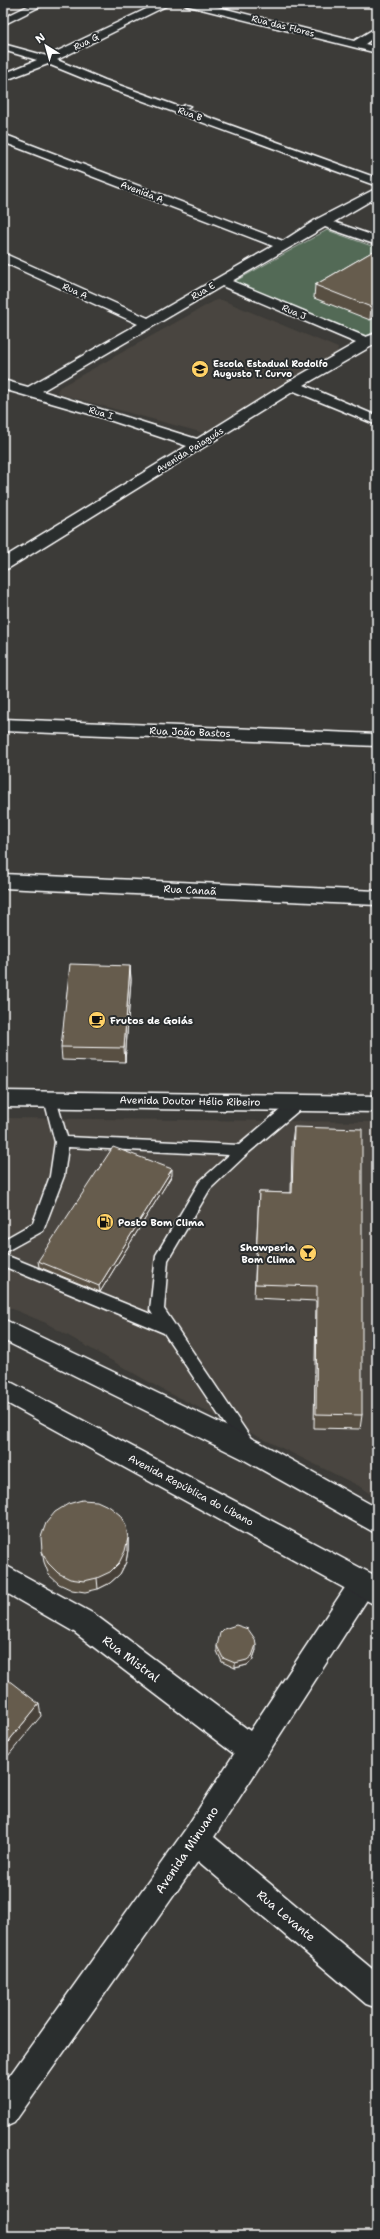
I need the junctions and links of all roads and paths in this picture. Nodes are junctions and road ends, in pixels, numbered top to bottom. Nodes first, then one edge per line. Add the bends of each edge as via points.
1 (42, 3) edge
2 (167, 3) edge
3 (189, 3) edge
4 (3, 22) edge
5 (377, 30) edge
6 (356, 45) junction
7 (3, 46) edge
8 (377, 50) edge
9 (48, 60) junction
10 (3, 78) edge
11 (3, 138) edge
12 (3, 148) edge
13 (377, 182) edge
14 (377, 192) edge
15 (322, 222) junction
16 (377, 241) edge
17 (282, 245) junction
18 (268, 253) junction
19 (3, 257) edge
20 (221, 281) junction
21 (148, 323) junction
22 (372, 340) edge
23 (3, 384) edge
24 (292, 385) junction
25 (29, 392) junction
26 (377, 421) edge
27 (199, 446) junction
28 (3, 565) edge
29 (3, 725) edge
30 (377, 740) edge
31 (3, 881) edge
32 (377, 898) edge
33 (3, 1099) edge
34 (50, 1099) junction
35 (299, 1102) junction
36 (377, 1104) edge
37 (62, 1142) junction
38 (242, 1150) junction
39 (3, 1247) edge
40 (3, 1260) edge
41 (168, 1328) junction
42 (3, 1329) edge
43 (3, 1389) edge
44 (250, 1450) junction
45 (377, 1522) edge
46 (3, 1577) edge
47 (370, 1588) edge
48 (253, 1752) junction
49 (195, 1840) junction
50 (377, 1993) edge
51 (3, 2112) edge

1 - 4 street
2 - 9 street, Rua G
3 - 6 street, Rua das Flores
5 - 6 street
6 - 8 street, Rua das Flores
7 - 9 street, Rua B
9 - 10 street, Rua G
9 - 13 street, Rua B via 101,82 183,108
11 - 17 street, Avenida A via 212,216
12 - 18 street, Avenida A
14 - 15 street, Rua E
15 - 16 street
15 - 17 street, Rua E
17 - 18 street, Rua E
18 - 20 street, Rua E
19 - 21 street, Rua A
20 - 21 street, Rua E
20 - 22 street, Rua J
21 - 25 street, Rua E
22 - 24 street, Avenida Paiaguás
23 - 25 street, Rua I
24 - 26 street
24 - 27 street, Avenida Paiaguás
25 - 27 street, Rua I via 105,414
27 - 28 street, Avenida Paiaguás
29 - 30 street, Rua João Bastos
31 - 32 street, Rua Canaã
33 - 34 street, Avenida Doutor Hélio Ribeiro
34 - 35 street, Avenida Doutor Hélio Ribeiro
34 - 37 lane
35 - 36 street, Avenida Doutor Hélio Ribeiro
35 - 38 lane
37 - 38 lane
37 - 39 lane via 57,1176 38,1227
38 - 41 lane via 205,1185 161,1259 157,1310
40 - 41 lane
41 - 44 lane
42 - 44 street
43 - 47 street, Avenida República do Líbano
44 - 45 street
46 - 48 street, Rua Mistral via 84,1623
47 - 48 street, Avenida Minuano
48 - 49 street, Avenida Minuano
49 - 50 street, Rua Levante
49 - 51 street, Avenida Minuano

